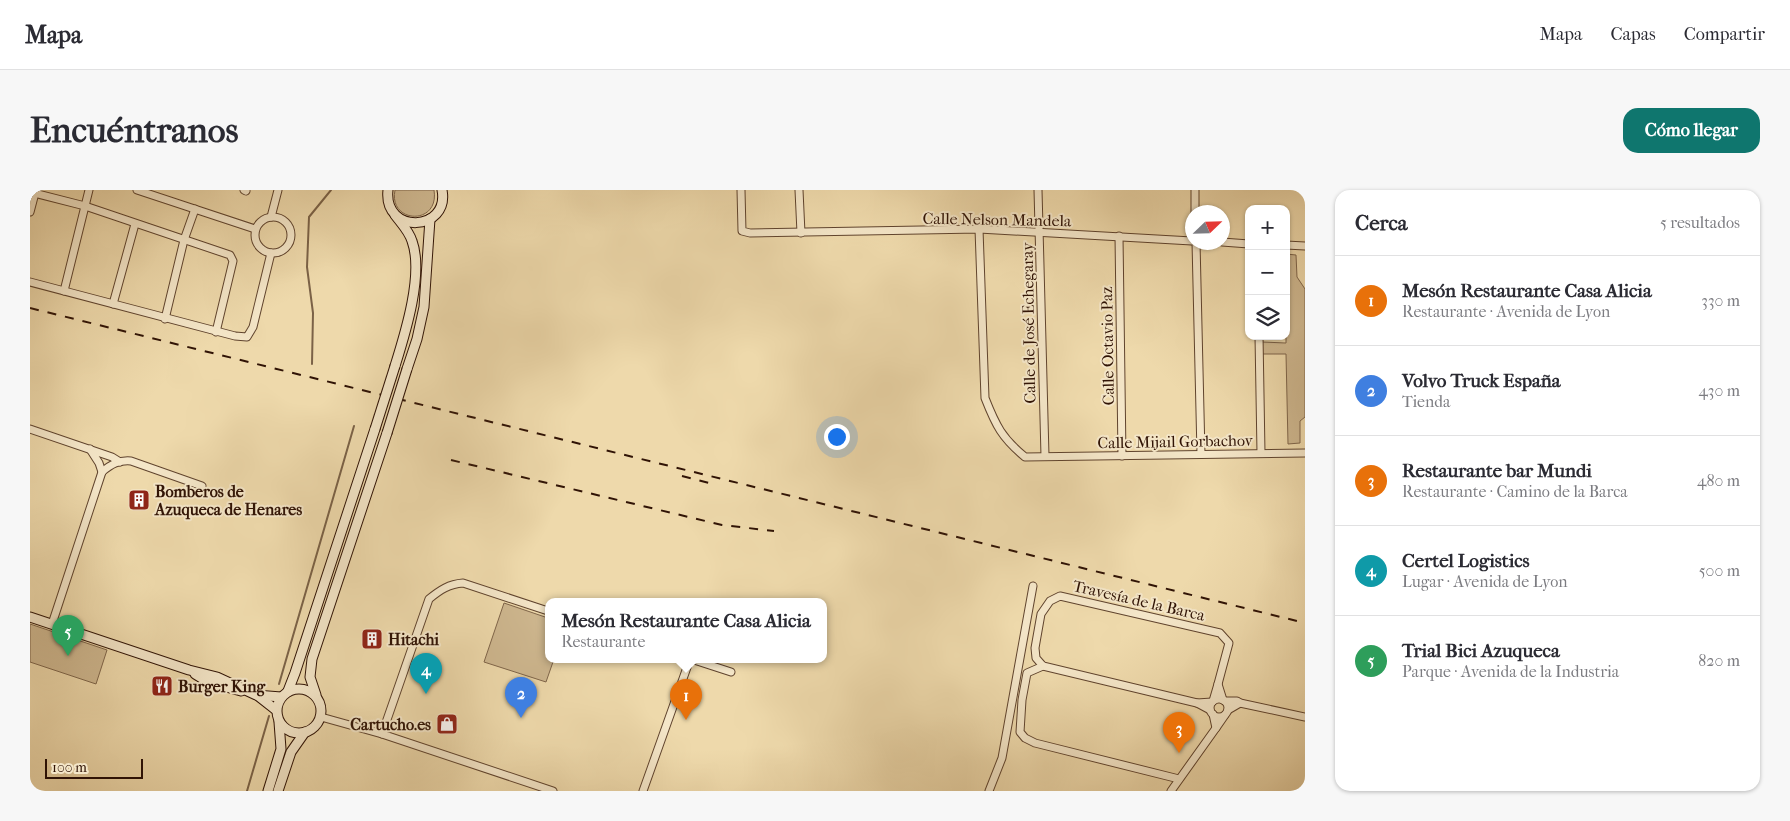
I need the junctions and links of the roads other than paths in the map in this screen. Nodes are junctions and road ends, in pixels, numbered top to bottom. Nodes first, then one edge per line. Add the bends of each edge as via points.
1 (89, 190) edge
2 (137, 190) edge
3 (278, 190) edge
4 (388, 190) edge
5 (442, 190) edge
6 (448, 190) edge
7 (741, 190) edge
8 (799, 190) edge
9 (1038, 190) edge
10 (1195, 190) edge
11 (32, 192) edge
12 (442, 202) junction
13 (1196, 205) edge
14 (85, 206) junction
15 (195, 209) junction
16 (30, 212) edge
17 (395, 215) junction
18 (271, 217) junction
19 (430, 219) junction
20 (135, 224) junction
21 (255, 229) junction
22 (979, 229) junction
23 (1039, 232) junction
24 (801, 233) junction
25 (1119, 236) junction
26 (184, 240) junction
27 (1185, 241) edge
28 (1230, 243) edge
29 (1245, 244) edge
30 (1290, 245) edge
31 (1305, 246) edge
32 (1196, 250) edge
33 (271, 253) junction
34 (30, 282) edge
35 (64, 291) junction
36 (113, 304) junction
37 (165, 318) junction
38 (216, 332) junction
39 (1260, 340) edge
40 (30, 428) edge
41 (89, 449) junction
42 (1261, 453) junction
43 (1305, 453) edge
44 (1201, 454) junction
45 (1044, 456) junction
46 (1122, 456) junction
47 (120, 462) junction
48 (102, 472) junction
49 (202, 486) dead end
50 (1033, 586) dead end
51 (545, 610) edge
52 (30, 617) edge
53 (52, 624) junction
54 (690, 663) edge
55 (703, 663) edge
56 (1043, 666) junction
57 (189, 670) junction
58 (730, 672) dead end
59 (1218, 684) junction
60 (248, 691) junction
61 (284, 694) junction
62 (316, 695) junction
63 (1224, 700) junction
64 (1213, 701) junction
65 (1197, 703) junction
66 (1240, 703) junction
67 (276, 710) junction
68 (1211, 712) junction
69 (1226, 712) junction
70 (321, 717) junction
71 (1305, 718) edge
72 (279, 722) junction
73 (1216, 728) junction
74 (306, 732) junction
75 (382, 734) junction
76 (1179, 779) junction
77 (268, 791) edge
78 (278, 791) edge
79 (553, 791) edge
80 (643, 791) edge
81 (989, 791) edge
82 (1171, 791) edge

1 - 14 street
2 - 15 street
3 - 18 street
4 - 17 main road via 390,208
5 - 12 main road
6 - 12 main road
7 - 24 street, Calle Nelson Mandela via 742,231
8 - 24 street
9 - 23 street, Calle de José Echegaray
10 - 13 street
11 - 14 street
11 - 16 street
12 - 19 main road
14 - 20 street
14 - 35 street
15 - 21 street
15 - 26 street
17 - 19 main road via 412,223
17 - 61 main road, bridge via 412,240 415,257 410,313 396,366 295,673
18 - 21 street via 262,220
18 - 33 street via 283,220 291,235 287,246
19 - 62 main road, bridge via 424,307 387,433 312,659 310,677
20 - 26 street
20 - 36 street
21 - 33 street via 257,245
22 - 23 street, Calle Nelson Mandela
22 - 24 street, Calle Nelson Mandela
22 - 45 street, Calle Mijail Gorbachov via 986,398 994,421 1008,442 1025,457
23 - 25 street, Calle Nelson Mandela
23 - 45 street, Calle de José Echegaray
25 - 27 street, Calle Nelson Mandela
25 - 46 street, Calle Octavio Paz
26 - 37 street
26 - 38 street via 230,255 233,262
28 - 29 street
30 - 31 street
32 - 44 street
33 - 38 street via 252,332 247,337
34 - 35 street
35 - 36 street
36 - 37 street
37 - 38 street
39 - 42 street
40 - 41 street
41 - 47 street
41 - 48 street
42 - 43 street, Calle Mijail Gorbachov
42 - 44 street, Calle Mijail Gorbachov
44 - 46 street, Calle Mijail Gorbachov
45 - 46 street, Calle Mijail Gorbachov
47 - 48 street
47 - 49 street via 131,461
48 - 53 street
50 - 81 street via 1002,758
51 - 75 street via 463,583 440,590 429,599
52 - 53 main road
53 - 57 main road
54 - 80 street
55 - 58 street
56 - 59 street, Travesía de la Barca via 1036,658 1034,648 1042,614 1050,601 1060,596 1220,633 1229,642
56 - 65 street
56 - 76 street via 1027,673 1020,732 1025,738
57 - 60 main road via 211,675
57 - 60 main road via 214,684 235,691
59 - 63 street
59 - 64 street
60 - 61 main road
60 - 67 main road
61 - 62 main road via 302,688
61 - 67 main road
62 - 70 main road via 322,710
63 - 64 street
63 - 66 street
63 - 69 street
64 - 65 street
64 - 68 street
65 - 68 street
66 - 69 street
66 - 71 street
67 - 72 main road
68 - 69 street via 1219,717
68 - 73 street
69 - 73 street
70 - 74 main road via 315,727
70 - 75 street
72 - 74 main road via 288,730
72 - 77 main road via 281,750
73 - 76 street
74 - 78 main road via 291,752
75 - 79 street
76 - 82 street

